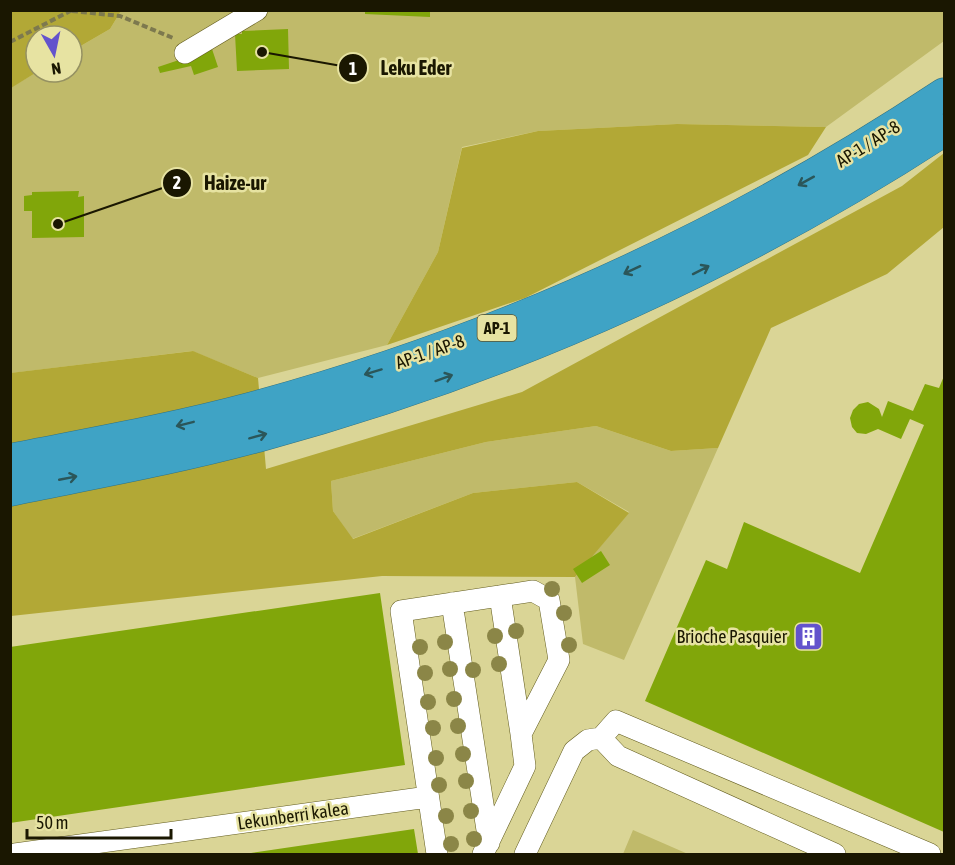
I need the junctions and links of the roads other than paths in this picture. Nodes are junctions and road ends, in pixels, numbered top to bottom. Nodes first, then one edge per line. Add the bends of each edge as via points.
1 (257, 10) edge
2 (185, 53) dead end
3 (945, 94) edge
4 (945, 130) edge
5 (10, 460) edge
6 (10, 490) edge
7 (500, 596) junction
8 (452, 603) junction
9 (521, 734) junction
10 (601, 738) junction
11 (428, 797) junction
12 (486, 849) edge
13 (15, 855) edge
14 (436, 855) edge
15 (525, 855) edge
16 (835, 855) edge
17 (930, 855) edge

1 - 2 street
3 -> 5 highway, AP-1 / AP-8 / AP-1 via 825,170 756,208 616,278 482,334 248,409
6 -> 4 highway, AP-1 / AP-8 / AP-1 via 256,437 482,365 699,271 839,196
7 - 8 street
7 - 9 street
7 - 9 street via 533,591 549,600 559,660
8 - 11 street via 401,611
8 - 12 street
9 - 12 street via 525,766
10 - 15 street via 588,740 569,759
10 - 16 street via 618,756
10 - 17 street via 616,721
11 - 13 street, Lekunberri kalea
11 - 14 street

